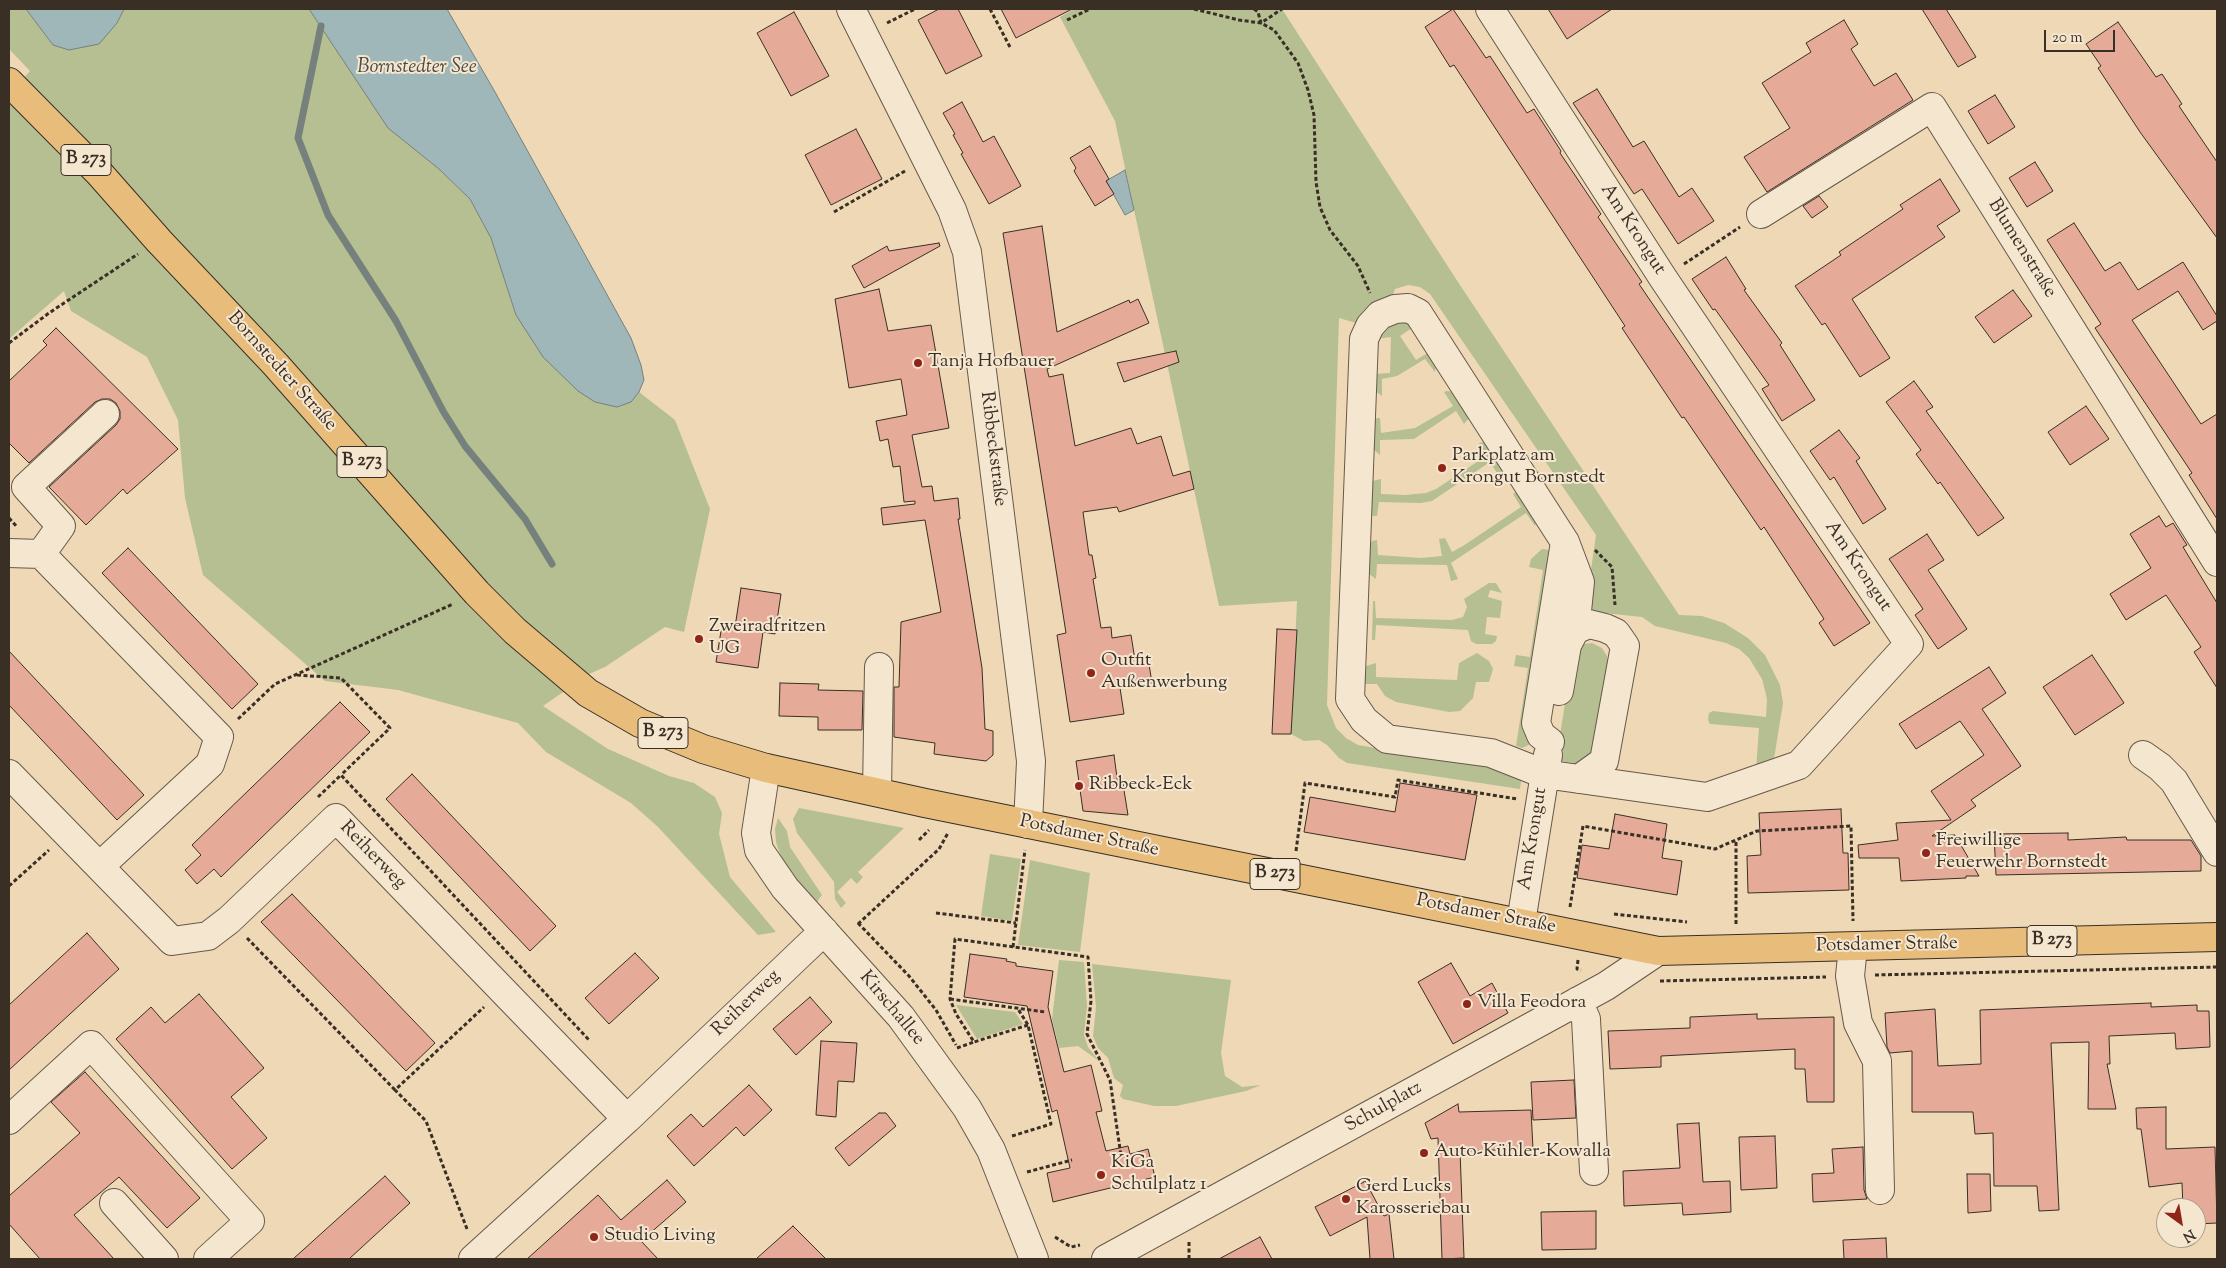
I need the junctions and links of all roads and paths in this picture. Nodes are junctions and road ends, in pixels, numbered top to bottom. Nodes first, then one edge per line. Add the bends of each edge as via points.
1 (851, 9) edge
2 (915, 9) edge
3 (990, 9) edge
4 (1090, 9) edge
5 (1194, 9) edge
6 (1254, 9) edge
7 (1282, 9) edge
8 (1490, 9) edge
9 (1067, 20) dead end
10 (1261, 23) junction
11 (865, 36) junction
12 (1010, 49) dead end
13 (9, 82) edge
14 (927, 158) junction
15 (834, 212) dead end
16 (1754, 218) joint
17 (159, 241) junction
18 (1680, 266) dead end
19 (1380, 315) junction
20 (9, 343) edge
21 (105, 414) dead end
22 (1565, 542) junction
23 (9, 553) edge
24 (40, 554) junction
25 (2217, 562) edge
26 (477, 593) junction
27 (1575, 630) junction
28 (879, 667) dead end
29 (294, 675) junction
30 (219, 736) junction
31 (1550, 742) junction
32 (2143, 755) dead end
33 (766, 768) junction
34 (9, 774) edge
35 (1544, 774) junction
36 (341, 775) dead end
37 (1579, 779) junction
38 (352, 787) dead end
39 (877, 792) junction
40 (1540, 802) junction
41 (960, 810) junction
42 (1028, 824) junction
43 (930, 829) dead end
44 (919, 840) dead end
45 (1736, 840) junction
46 (80, 845) junction
47 (2217, 852) edge
48 (1024, 857) dead end
49 (100, 866) junction
50 (1293, 877) junction
51 (9, 886) edge
52 (1570, 907) dead end
53 (936, 912) dead end
54 (1610, 913) dead end
55 (229, 920) junction
56 (1521, 922) junction
57 (1668, 922) dead end
58 (1016, 923) junction
59 (1736, 924) dead end
60 (2217, 937) edge
61 (830, 938) junction
62 (1013, 947) junction
63 (1853, 947) junction
64 (1658, 951) junction
65 (1578, 958) dead end
66 (2217, 967) edge
67 (1589, 973) dead end
68 (1850, 976) junction
69 (1659, 981) dead end
70 (503, 990) junction
71 (950, 999) junction
72 (1578, 1001) junction
73 (1018, 1009) junction
74 (1045, 1012) dead end
75 (1028, 1025) junction
76 (974, 1042) junction
77 (594, 1044) dead end
78 (957, 1048) dead end
79 (395, 1090) junction
80 (627, 1119) junction
81 (9, 1120) edge
82 (1018, 1134) dead end
83 (1121, 1156) dead end
84 (1072, 1160) dead end
85 (1032, 1170) dead end
86 (1594, 1171) dead end
87 (1880, 1190) dead end
88 (114, 1203) dead end
89 (1189, 1242) dead end
90 (475, 1257) edge
91 (164, 1259) edge
92 (208, 1259) edge
93 (1034, 1259) edge
94 (1106, 1259) edge
95 (1189, 1259) edge

1 - 11 street, Ribbeckstraße
2 - 11 path
3 - 12 path
4 - 9 path
5 - 10 path
6 - 10 path
7 - 10 path
8 - 37 street, Am Krongut via 1684,310 1909,644 1800,765 1707,797
10 - 19 path via 1274,30 1298,63 1314,114 1320,207 1330,230 1358,266
11 - 14 street, Ribbeckstraße
13 - 17 main road, Bornstedter Straße / B 273 via 100,174
14 - 15 path
14 - 42 street, Ribbeckstraße via 961,232 970,275 1031,761
16 - 18 path
16 - 25 street, Blumenstraße via 1932,107
17 - 20 path via 49,312
17 - 26 main road, Bornstedter Straße / B 273 via 276,365
19 - 22 street via 1408,308 1418,314
19 - 35 street via 1364,339 1350,699 1364,720 1387,739 1492,753
21 - 24 street via 26,487 61,526
22 - 27 street via 1580,582
22 - 31 street via 1536,723 1541,735
23 - 24 street
24 - 30 street
26 - 29 path
26 - 33 main road, Bornstedter Straße / B 273 via 515,631 588,693 640,723 703,749
27 - 31 street via 1567,644
27 - 37 street via 1588,624 1605,628 1616,633 1625,646 1604,761
28 - 39 street
29 - 30 path via 275,684
29 - 36 path via 341,678 390,728
30 - 49 street via 210,764
31 - 35 street
32 - 47 street via 2174,781
33 - 39 main road, Potsdamer Straße / B 273
33 - 61 street, Kirschallee via 756,833 759,850 785,888
34 - 46 street, Reiherweg
35 - 37 street, Am Krongut
35 - 40 street, Am Krongut
38 - 77 path
39 - 41 main road, Potsdamer Straße / B 273
40 - 50 path via 1398,780 1395,798 1305,782
40 - 56 street, Am Krongut
41 - 42 main road, Potsdamer Straße / B 273
41 - 61 path via 939,849
42 - 50 main road, Potsdamer Straße / B 273
43 - 44 path
45 - 52 path via 1716,849 1583,826
45 - 59 path
45 - 63 path via 1757,831 1851,826
46 - 49 street, Reiherweg
46 - 51 path via 47,850
48 - 58 path
49 - 55 street, Reiherweg via 172,941 208,936
50 - 56 main road, Potsdamer Straße / B 273
53 - 58 path
54 - 57 path
55 - 70 street, Reiherweg via 336,818
55 - 79 path
56 - 64 main road, Potsdamer Straße / B 273
58 - 62 path
60 - 63 main road, Potsdamer Straße / B 273
61 - 80 street, Reiherweg
61 - 93 street, Kirschallee via 901,1017 966,1108 992,1150
62 - 71 path via 955,939
62 - 83 path via 1088,957 1091,1001 1087,1034 1110,1080
63 - 64 main road, Potsdamer Straße / B 273
63 - 68 street
64 - 72 street, Schulplatz
65 - 67 path via 1577,969
66 - 68 path
68 - 69 path
68 - 87 street via 1858,1023 1877,1061
70 - 79 path
70 - 80 street, Reiherweg
71 - 73 path
71 - 76 path
72 - 86 street via 1586,1019
72 - 94 street, Schulplatz
73 - 74 path
73 - 75 path
75 - 76 path
75 - 82 path via 1051,1124
76 - 78 path
79 - 90 path via 426,1121
80 - 90 street, Reiherweg
81 - 92 street via 91,1046 250,1221
84 - 85 path
88 - 91 street
89 - 95 path

